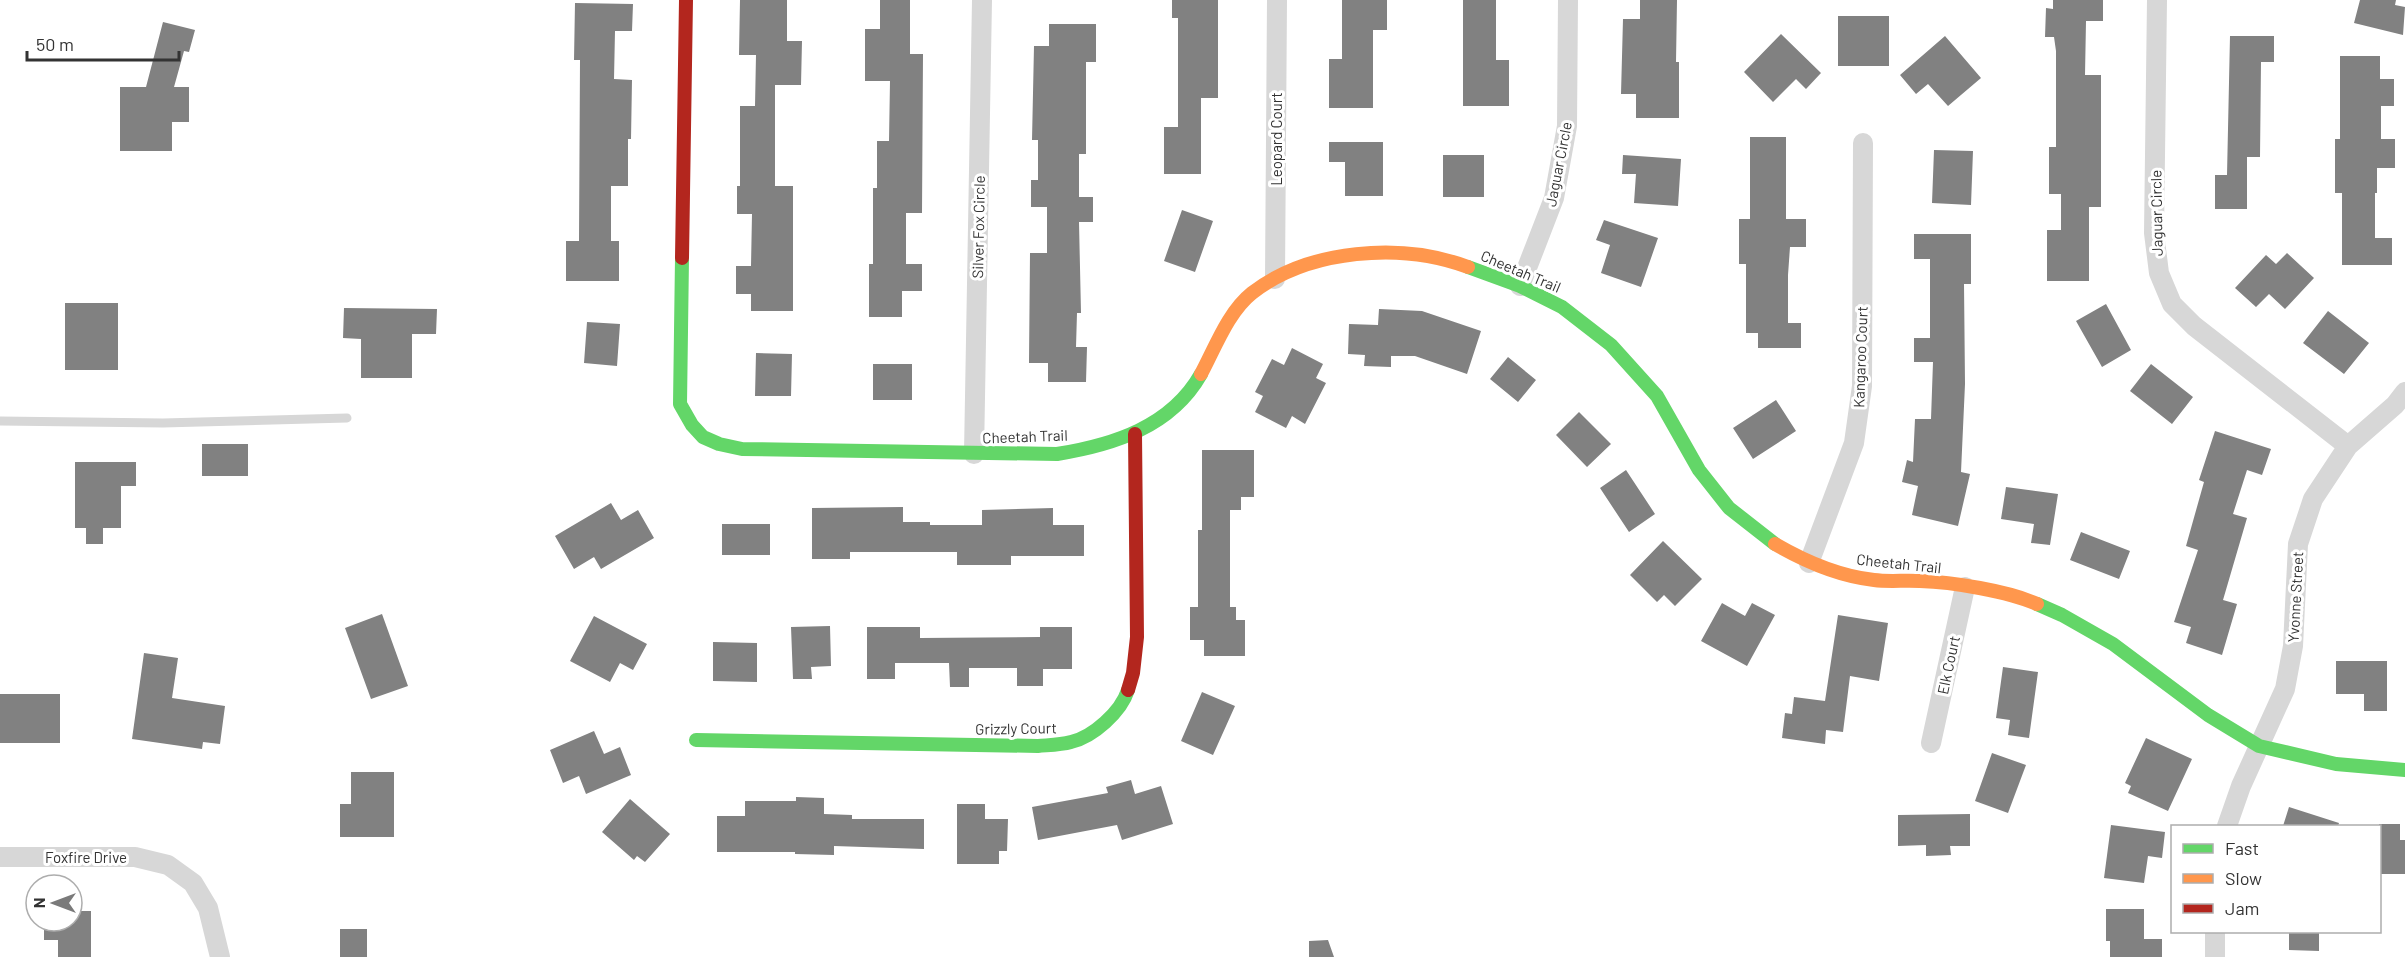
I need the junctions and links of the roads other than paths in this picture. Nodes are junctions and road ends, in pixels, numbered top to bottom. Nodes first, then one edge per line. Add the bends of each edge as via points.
1 (686, 0) edge
2 (982, 0) edge
3 (1277, 0) edge
4 (1568, 0) edge
5 (2157, 0) edge
6 (1863, 143) dead end
7 (1275, 279) junction
8 (1520, 286) junction
9 (2405, 392) edge
10 (347, 418) dead end
11 (0, 421) edge
12 (1136, 434) junction
13 (2348, 446) junction
14 (974, 454) junction
15 (1809, 563) junction
16 (1965, 587) junction
17 (696, 740) dead end
18 (1931, 743) dead end
19 (2259, 746) junction
20 (2405, 770) edge
21 (2227, 825) edge
22 (0, 857) edge
23 (2215, 933) edge
24 (220, 957) edge
25 (2215, 957) edge

1 - 14 street, Cheetah Trail via 679,375 680,404 692,428 712,443 742,449
2 - 14 street, Silver Fox Circle
3 - 7 street, Leopard Court
4 - 8 street, Jaguar Circle via 1567,126 1554,198
5 - 13 street, Jaguar Circle via 2154,233 2158,273 2172,304 2194,326
6 - 15 street, Kangaroo Court via 1862,386 1854,443
7 - 8 street, Cheetah Trail via 1312,263 1354,254 1402,252 1460,264
7 - 12 street, Cheetah Trail via 1251,294 1234,314 1193,388 1163,417
8 - 15 street, Cheetah Trail via 1562,307 1611,345 1657,396 1699,470 1729,508 1769,541
9 - 13 street, Yvonne Street
10 - 11 lane via 163,423
12 - 14 street, Cheetah Trail via 1096,448 1057,454
12 - 17 street, Grizzly Court via 1137,637 1133,673 1124,702 1103,725 1073,742 1038,746
13 - 19 street, Yvonne Street via 2313,499 2298,544 2293,646 2285,688
15 - 16 street, Cheetah Trail via 1874,580
16 - 18 street, Elk Court
16 - 19 street, Cheetah Trail via 2018,595 2062,615 2113,644 2208,715
19 - 20 street, Cheetah Trail via 2336,764
19 - 21 street, Yvonne Street
22 - 24 street, Foxfire Drive via 135,857 168,866 193,883 208,908
23 - 25 street

